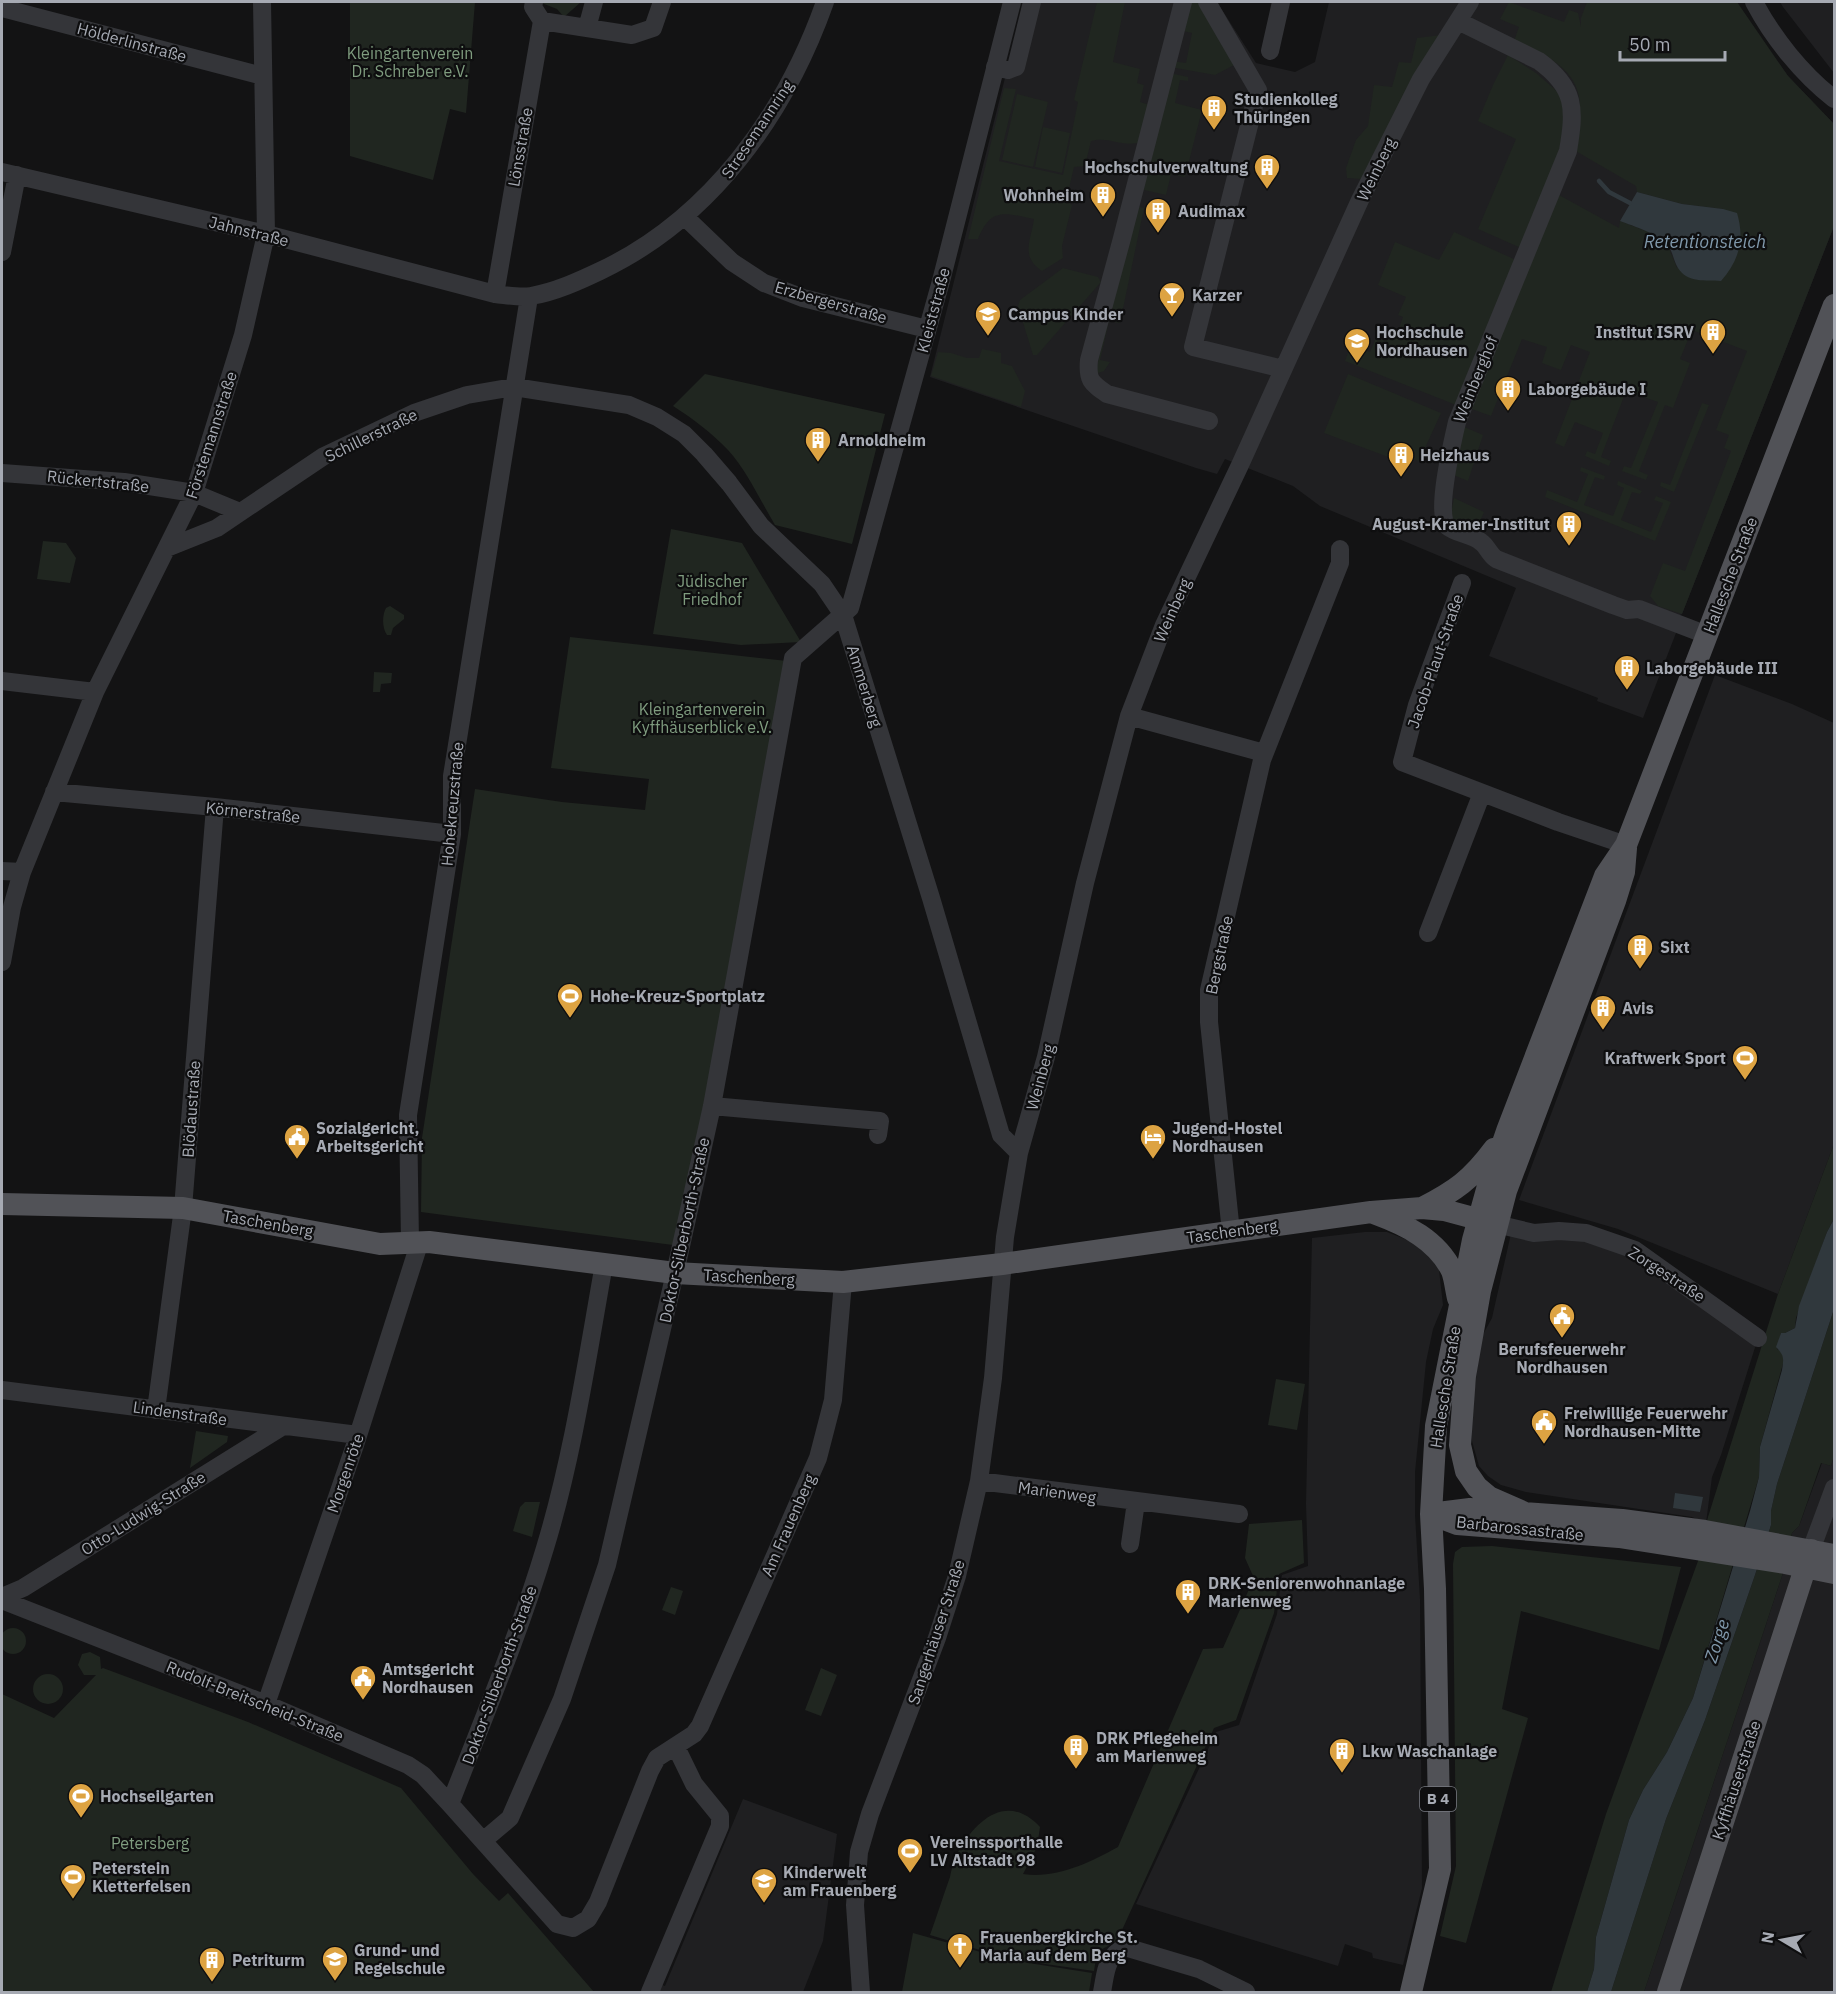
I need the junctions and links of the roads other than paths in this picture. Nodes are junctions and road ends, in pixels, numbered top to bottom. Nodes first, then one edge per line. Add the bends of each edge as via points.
1 (262, 2) edge
2 (534, 2) edge
3 (594, 2) edge
4 (662, 2) edge
5 (825, 2) edge
6 (1012, 2) edge
7 (1032, 2) edge
8 (1183, 2) edge
9 (1207, 2) edge
10 (1281, 2) edge
11 (1470, 2) edge
12 (1754, 2) edge
13 (2, 8) edge
14 (542, 21) junction
15 (1458, 21) junction
16 (587, 28) junction
17 (1269, 51) dead end
18 (995, 67) junction
19 (263, 76) junction
20 (1834, 99) edge
21 (9, 174) edge
22 (685, 217) junction
23 (266, 234) junction
24 (2, 252) edge
25 (495, 294) junction
26 (529, 297) junction
27 (1834, 305) edge
28 (927, 329) junction
29 (1829, 337) edge
30 (1283, 369) junction
31 (514, 387) junction
32 (1209, 421) dead end
33 (2, 473) edge
34 (194, 493) junction
35 (240, 512) junction
36 (167, 548) junction
37 (1340, 549) dead end
38 (1462, 583) dead end
39 (843, 615) junction
40 (1707, 635) junction
41 (2, 681) edge
42 (95, 692) junction
43 (1129, 716) junction
44 (1264, 753) junction
45 (54, 792) junction
46 (1482, 793) junction
47 (215, 807) junction
48 (452, 834) junction
49 (1626, 845) junction
50 (2, 871) edge
51 (22, 872) junction
52 (1428, 933) dead end
53 (2, 962) edge
54 (712, 1106) junction
55 (1506, 1131) junction
56 (878, 1135) dead end
57 (1019, 1152) junction
58 (2, 1204) edge
59 (183, 1208) junction
60 (1422, 1208) junction
61 (1371, 1212) junction
62 (1487, 1222) junction
63 (1231, 1232) junction
64 (415, 1242) junction
65 (604, 1264) junction
66 (1002, 1264) junction
67 (675, 1273) junction
68 (843, 1282) junction
69 (1460, 1304) junction
70 (1758, 1338) dead end
71 (2, 1390) edge
72 (156, 1410) junction
73 (283, 1426) junction
74 (358, 1435) junction
75 (979, 1481) junction
76 (1832, 1494) edge
77 (1136, 1502) junction
78 (1523, 1512) junction
79 (1239, 1514) dead end
80 (1431, 1514) junction
81 (1834, 1528) edge
82 (1703, 1540) junction
83 (1130, 1544) dead end
84 (1834, 1555) edge
85 (1798, 1556) junction
86 (1834, 1573) edge
87 (1834, 1581) edge
88 (2, 1599) edge
89 (1785, 1629) junction
90 (266, 1704) junction
91 (676, 1747) junction
92 (450, 1803) junction
93 (484, 1840) junction
94 (650, 1992) edge
95 (861, 1992) edge
96 (1102, 1992) edge
97 (1246, 1992) edge
98 (1411, 1992) edge
99 (1668, 1992) edge

1 - 19 street, Förstemannstraße
2 - 14 street
3 - 16 street
4 - 16 street via 653,28 632,35
5 - 22 street, Stresemannring via 796,70 770,116 719,185
6 - 18 street, Kleiststraße
7 - 18 street via 1016,67
8 - 32 street via 1088,373 1093,385 1107,394
9 - 30 street via 1258,90 1193,347
10 - 17 street
11 - 15 street, Weinberg
12 - 20 street via 1786,49
13 - 19 street, Hölderlinstraße
14 - 16 street
14 - 25 street, Lönsstraße
15 - 30 street, Weinberg via 1391,136
15 - 40 street, Weinberghof via 1549,69 1568,93 1573,124 1568,151 1457,422 1447,467 1443,518 1448,527 1482,542 1496,559 1613,605 1639,609
18 - 28 street, Kleiststraße
19 - 23 street, Förstemannstraße
21 - 23 street, Jahnstraße
21 - 24 street
22 - 26 street, Stresemannring via 625,260
22 - 28 street, Erzbergerstraße via 732,262 764,283 803,298
23 - 25 street, Jahnstraße
23 - 34 street, Förstemannstraße via 243,335
25 - 26 street, Stresemannring
26 - 31 street, Hohekreuzstraße
27 - 29 main road, Hallesche Straße
28 - 39 street, Kleiststraße via 850,608
29 - 40 main road, Hallesche Straße
30 - 43 street, Weinberg via 1164,625
31 - 35 street, Schillerstraße via 467,395 414,413 324,456
31 - 39 street, Ammerberg via 629,405 684,434 761,526 822,584
31 - 48 street, Hohekreuzstraße via 452,776
33 - 34 street, Rückertstraße via 124,482
34 - 35 street
34 - 36 street, Förstemannstraße
35 - 36 street, Schillerstraße via 217,528
36 - 42 street, Förstemannstraße
37 - 44 street, Bergstraße via 1340,563
38 - 46 street, Jacob-Plaut-Straße via 1417,705 1402,762
39 - 54 street, Doktor-Silberborth-Straße via 793,658
39 - 57 street, Ammerberg via 1001,1135
40 - 49 main road, Hallesche Straße
41 - 42 street
42 - 45 street, Förstemannstraße
43 - 44 street
43 - 57 street, Weinberg via 1085,883 1047,1057
44 - 63 street, Bergstraße via 1209,990
45 - 47 street, Körnerstraße
45 - 51 street, Förstemannstraße
46 - 49 street, Jacob-Plaut-Straße
46 - 52 street
47 - 48 street, Körnerstraße
47 - 59 street, Blödaustraße
48 - 64 street, Hohekreuzstraße via 408,1115
49 - 55 main road, Hallesche Straße via 1605,876
49 - 62 main road, Hallesche Straße via 1624,872 1615,901 1506,1191
50 - 51 street
51 - 53 street, Förstemannstraße
54 - 56 street via 880,1121
54 - 67 street, Doktor-Silberborth-Straße
55 - 60 main road via 1468,1181
55 - 62 main road, Hallesche Straße
57 - 66 street, Weinberg
58 - 59 main road, Taschenberg
59 - 64 main road, Taschenberg via 380,1244
59 - 72 street, Blödaustraße
60 - 61 main road, Taschenberg
60 - 62 main road, Taschenberg via 1444,1209
61 - 63 main road, Taschenberg
61 - 69 main road via 1428,1240 1452,1272
62 - 69 main road, Hallesche Straße
62 - 70 street, Zorgestraße via 1534,1233 1586,1233 1635,1250
62 - 78 main road, Hallesche Straße via 1465,1376 1460,1445 1466,1471 1477,1487 1489,1497
63 - 66 main road, Taschenberg
64 - 65 main road, Taschenberg
64 - 74 street, Morgenröte
65 - 67 main road, Taschenberg
65 - 92 street, Doktor-Silberborth-Straße via 573,1435 546,1547
66 - 68 main road, Taschenberg
66 - 75 street, Sangerhäuser Straße via 993,1378
67 - 68 main road, Taschenberg
67 - 93 street, Doktor-Silberborth-Straße via 607,1565 562,1699 510,1818
68 - 91 street, Am Frauenberg via 833,1400 818,1458 700,1726
69 - 80 main road, Hallesche Straße via 1436,1426
71 - 72 street, Lindenstraße
72 - 73 street, Lindenstraße
73 - 74 street, Lindenstraße
73 - 88 street, Otto-Ludwig-Straße
74 - 90 street, Morgenröte
75 - 77 street, Marienweg
75 - 95 street, Sangerhäuser Straße via 954,1586 859,1852 855,1905
76 - 81 street via 1830,1517
76 - 85 street, Kyffhäuserstraße
77 - 79 street, Marienweg
77 - 83 street
78 - 80 main road, Barbarossastraße via 1470,1509
78 - 82 main road, Barbarossastraße via 1622,1520
80 - 82 main road, Barbarossastraße via 1457,1524
80 - 98 main road, Hallesche Straße / B 4 via 1440,1869
82 - 85 main road, Barbarossastraße
84 - 85 main road, Barbarossastraße
85 - 86 main road, Barbarossastraße
85 - 89 main road, Kyffhäuserstraße
87 - 89 main road via 1817,1586 1806,1595
88 - 90 street, Rudolf-Breitscheid-Straße
89 - 99 main road, Kyffhäuserstraße
90 - 92 street, Rudolf-Breitscheid-Straße via 408,1765
91 - 93 street, Am Frauenberg via 657,1758 598,1902 588,1919 573,1928 557,1924
91 - 94 street via 694,1784 720,1816 720,1826
92 - 93 street, Rudolf-Breitscheid-Straße
96 - 97 street via 1113,1953 1125,1947 1184,1964

